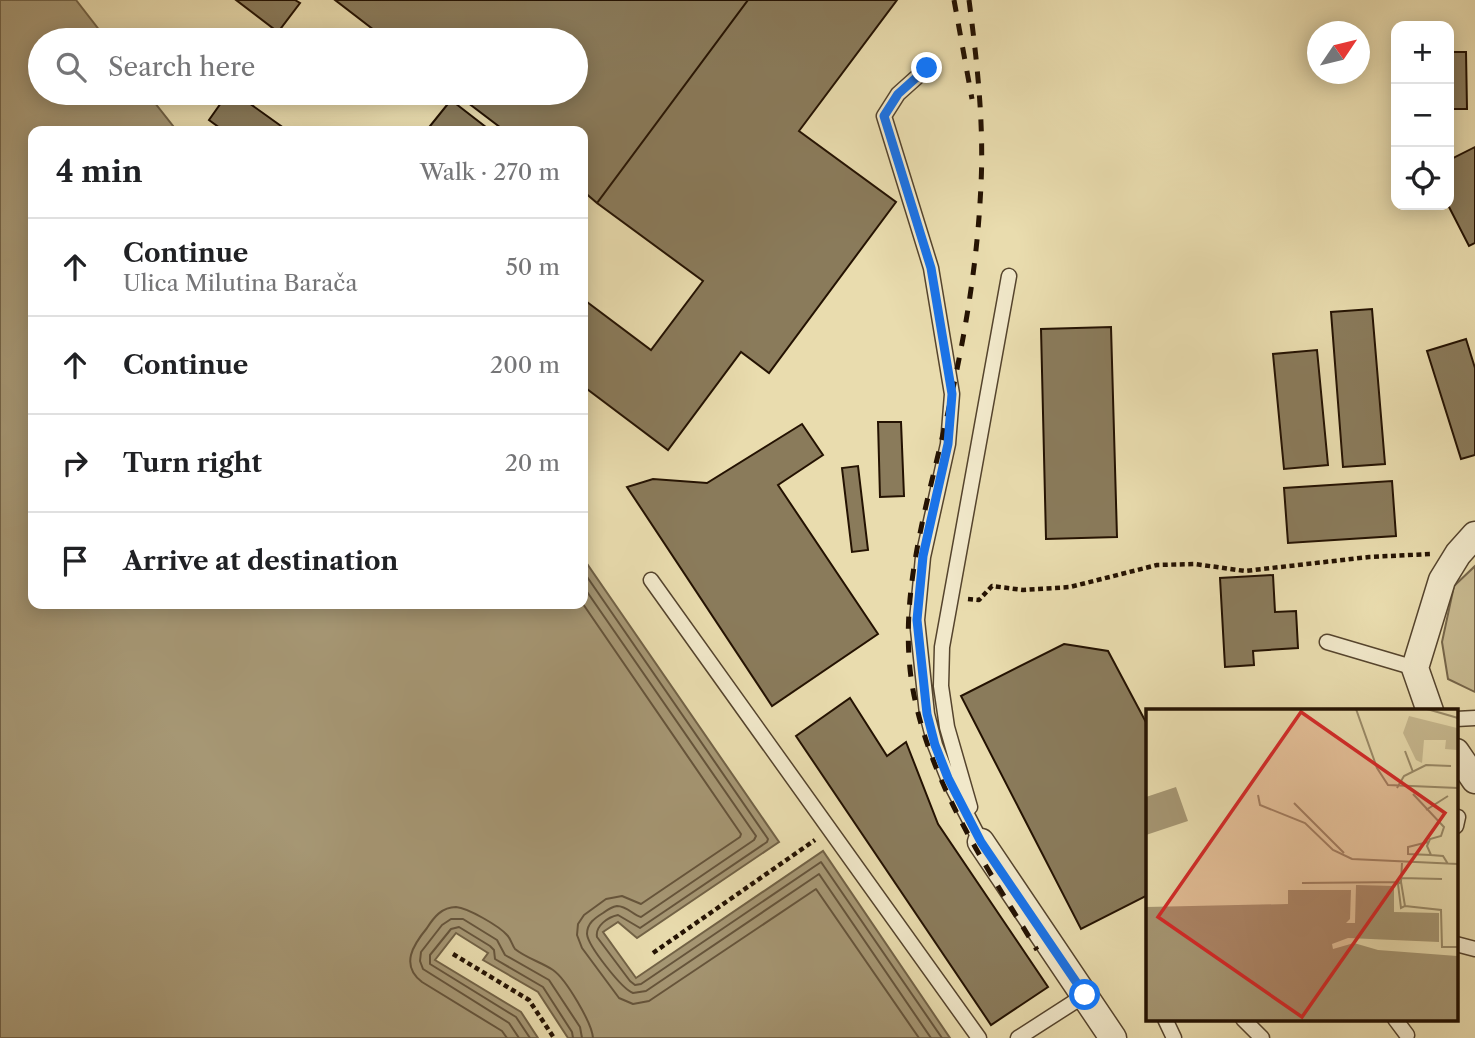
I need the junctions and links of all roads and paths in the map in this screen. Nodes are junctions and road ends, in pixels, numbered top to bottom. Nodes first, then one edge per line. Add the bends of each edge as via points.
1 (927, 68) dead end
2 (1009, 276) dead end
3 (1475, 535) edge
4 (1408, 554) dead end
5 (651, 580) dead end
6 (992, 586) dead end
7 (1327, 642) dead end
8 (1415, 668) junction
9 (1429, 709) edge
10 (1458, 755) edge
11 (1475, 780) edge
12 (830, 830) junction
13 (981, 842) junction
14 (1458, 945) edge
15 (1475, 949) edge
16 (653, 953) dead end
17 (453, 954) dead end
18 (1085, 995) junction
19 (1165, 1020) edge
20 (1244, 1020) edge
21 (1396, 1020) edge
22 (1407, 1037) edge
23 (554, 1038) edge
24 (979, 1038) edge
25 (1018, 1038) edge
26 (1113, 1038) edge
27 (1174, 1038) edge
28 (1262, 1038) edge

1 - 13 lane via 898,94 884,116 931,268 952,394 948,444 923,556 917,620 935,745
2 - 13 lane via 942,647 947,727
3 - 8 street via 1443,580
4 - 6 path via 1245,571 1195,564 1157,565 1070,587 1023,590
5 - 12 lane
7 - 8 lane
8 - 9 street
10 - 11 street
12 - 16 path
12 - 24 lane
13 - 18 street
14 - 15 lane
17 - 23 path via 529,1000
18 - 25 lane
18 - 26 street
19 - 27 lane
20 - 28 lane
21 - 22 lane

